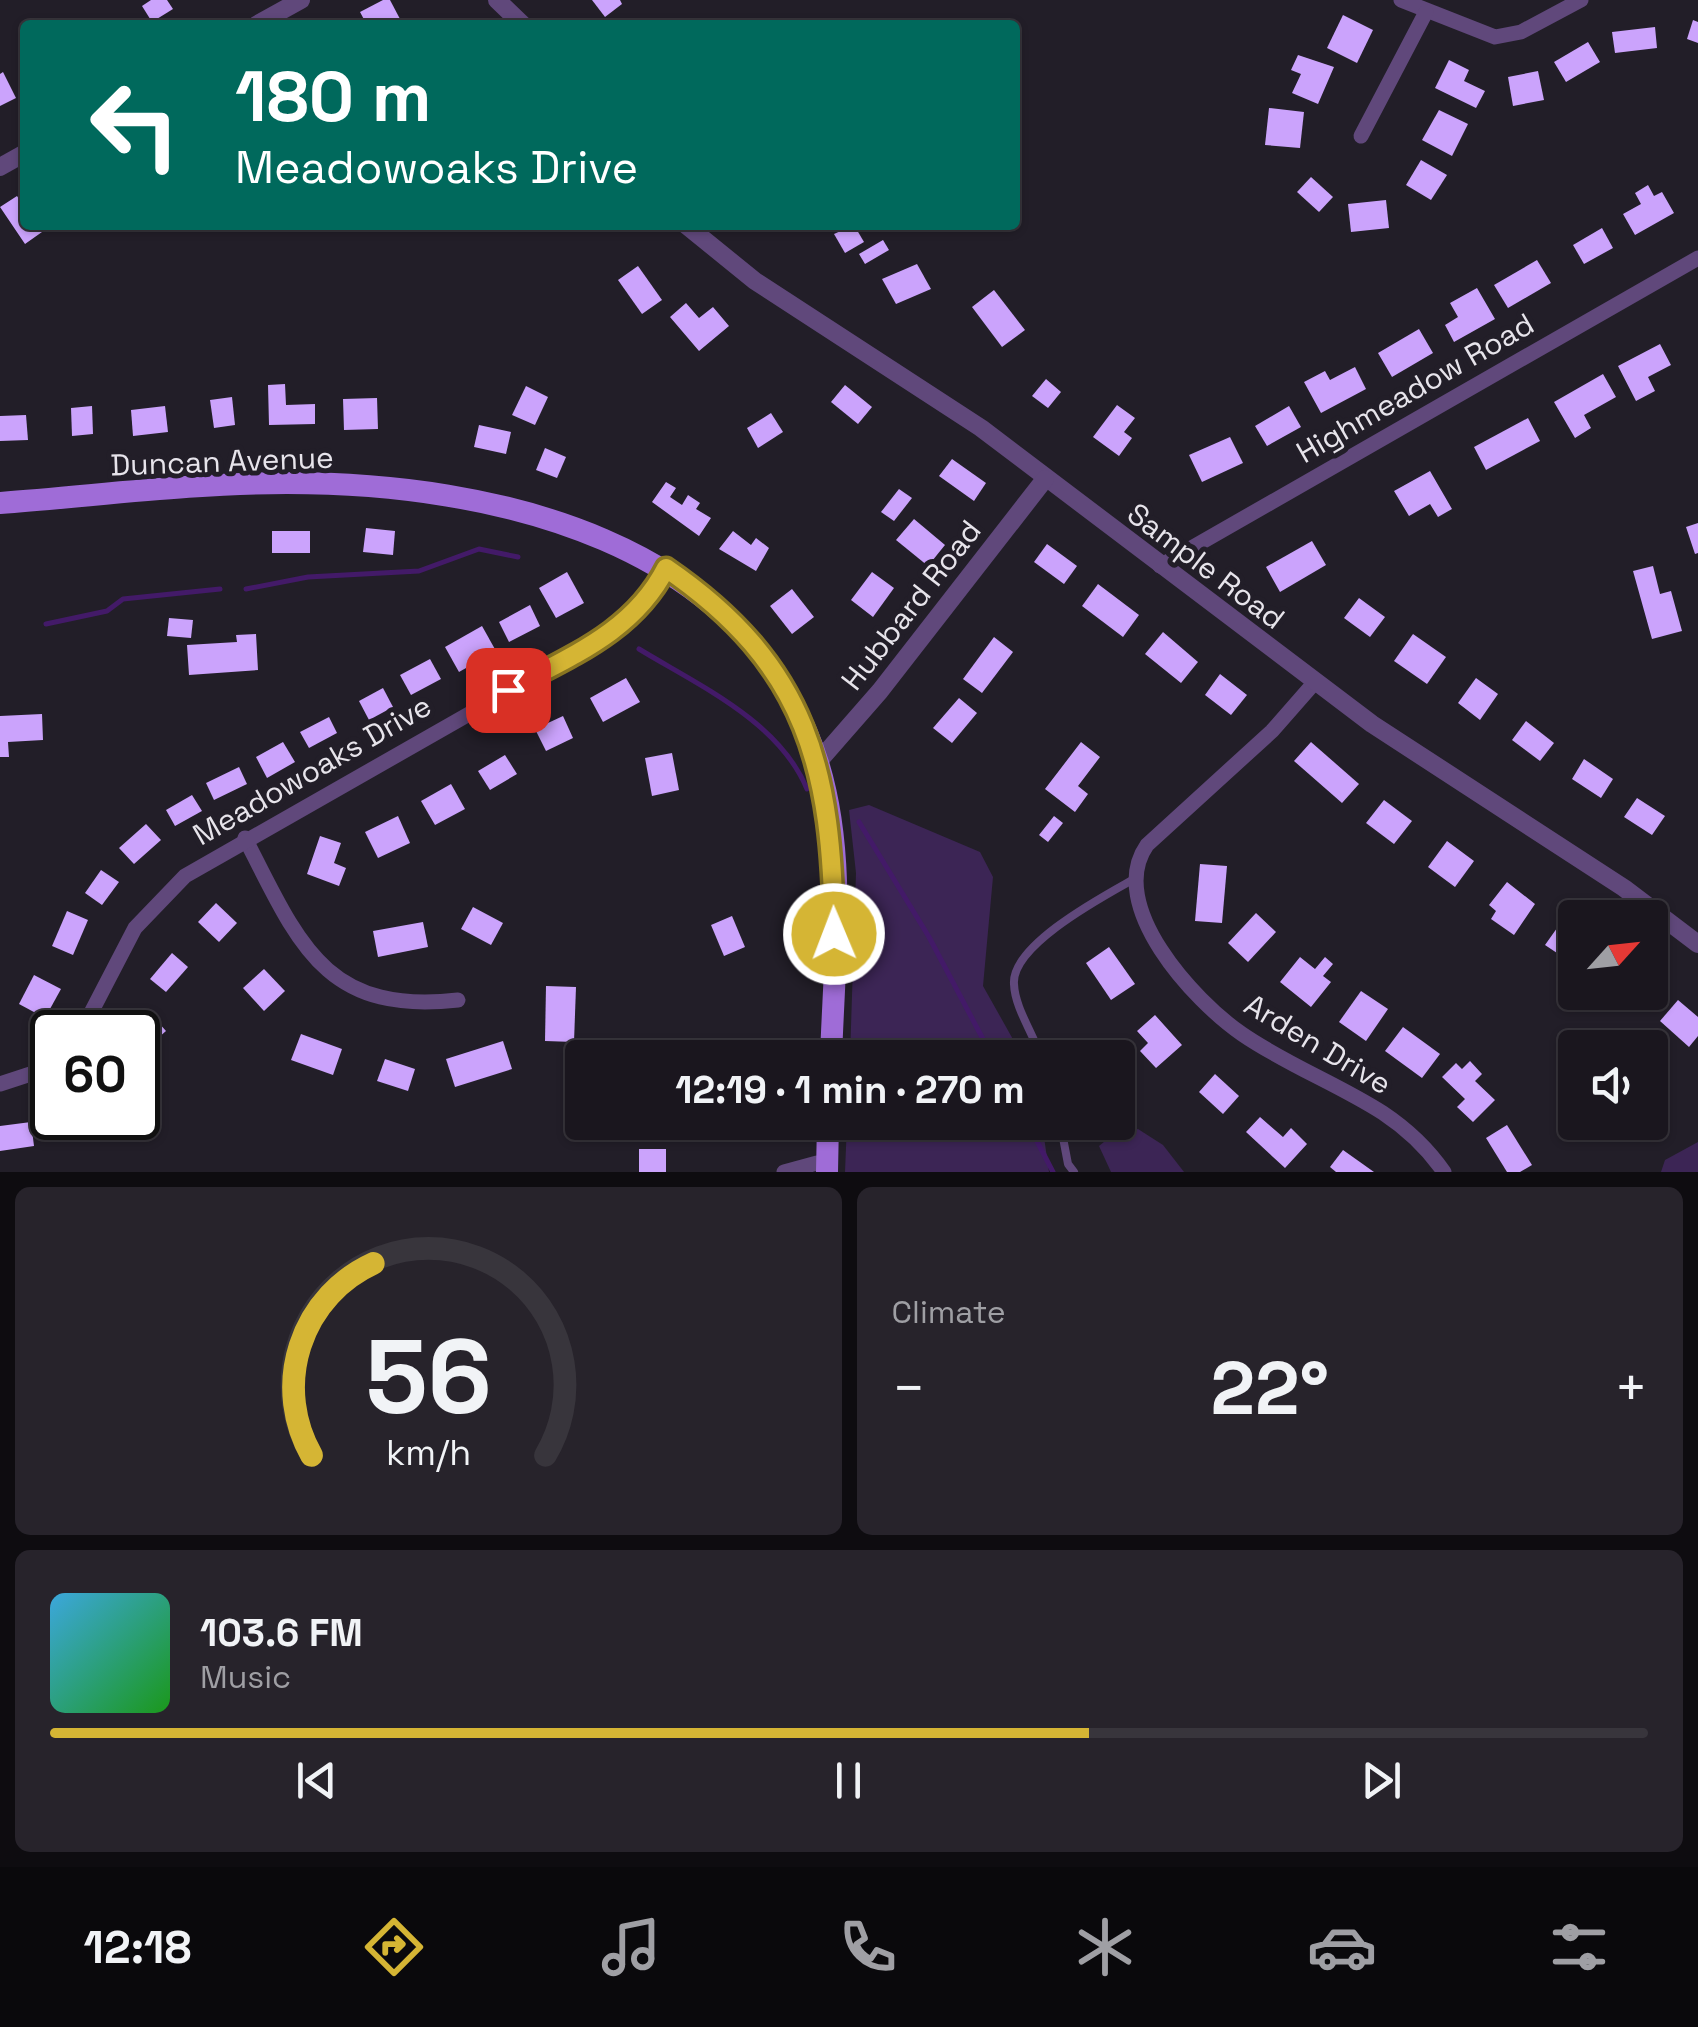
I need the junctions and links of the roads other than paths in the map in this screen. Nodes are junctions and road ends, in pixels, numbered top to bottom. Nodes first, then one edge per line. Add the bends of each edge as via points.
1 (301, 0) edge
2 (497, 0) edge
3 (1401, 0) edge
4 (1581, 0) edge
5 (1426, 12) junction
6 (265, 20) edge
7 (519, 20) edge
8 (1361, 136) dead end
9 (692, 230) edge
10 (1698, 258) edge
11 (1045, 478) junction
12 (0, 502) edge
13 (1160, 566) junction
14 (666, 568) junction
15 (1315, 682) junction
16 (818, 762) junction
17 (245, 838) junction
18 (1134, 879) junction
19 (1698, 944) edge
20 (458, 1000) dead end
21 (92, 1010) edge
22 (830, 1040) edge
23 (1034, 1040) edge
24 (30, 1074) edge
25 (0, 1084) edge
26 (828, 1140) edge
27 (1063, 1140) edge
28 (827, 1170) edge
29 (784, 1172) edge
30 (1074, 1172) edge
31 (1444, 1172) edge

1 - 6 street
2 - 7 street
3 - 5 street
4 - 5 street via 1505,37
5 - 8 street
9 - 11 street, Sample Road
10 - 13 street, Highmeadow Road
11 - 13 street, Sample Road
11 - 16 street, Hubbard Road
12 - 14 main road, Duncan Avenue via 286,483 382,488 549,520
13 - 15 street, Sample Road
14 - 16 main road, Duncan Avenue via 756,648 789,698
14 - 17 street, Meadowoaks Drive via 625,625
15 - 18 street via 1272,731 1159,832 1140,855
15 - 19 street, Sample Road
16 - 22 main road, Duncan Avenue via 834,866
17 - 20 street via 302,940 345,986 408,1005
17 - 21 street, Meadowoaks Drive via 184,876 149,910
18 - 23 lane via 1049,933 1017,970 1013,981
18 - 31 street, Arden Drive via 1151,932 1222,1020 1392,1119
24 - 25 street
26 - 28 main road
27 - 30 lane
28 - 29 street via 817,1163

